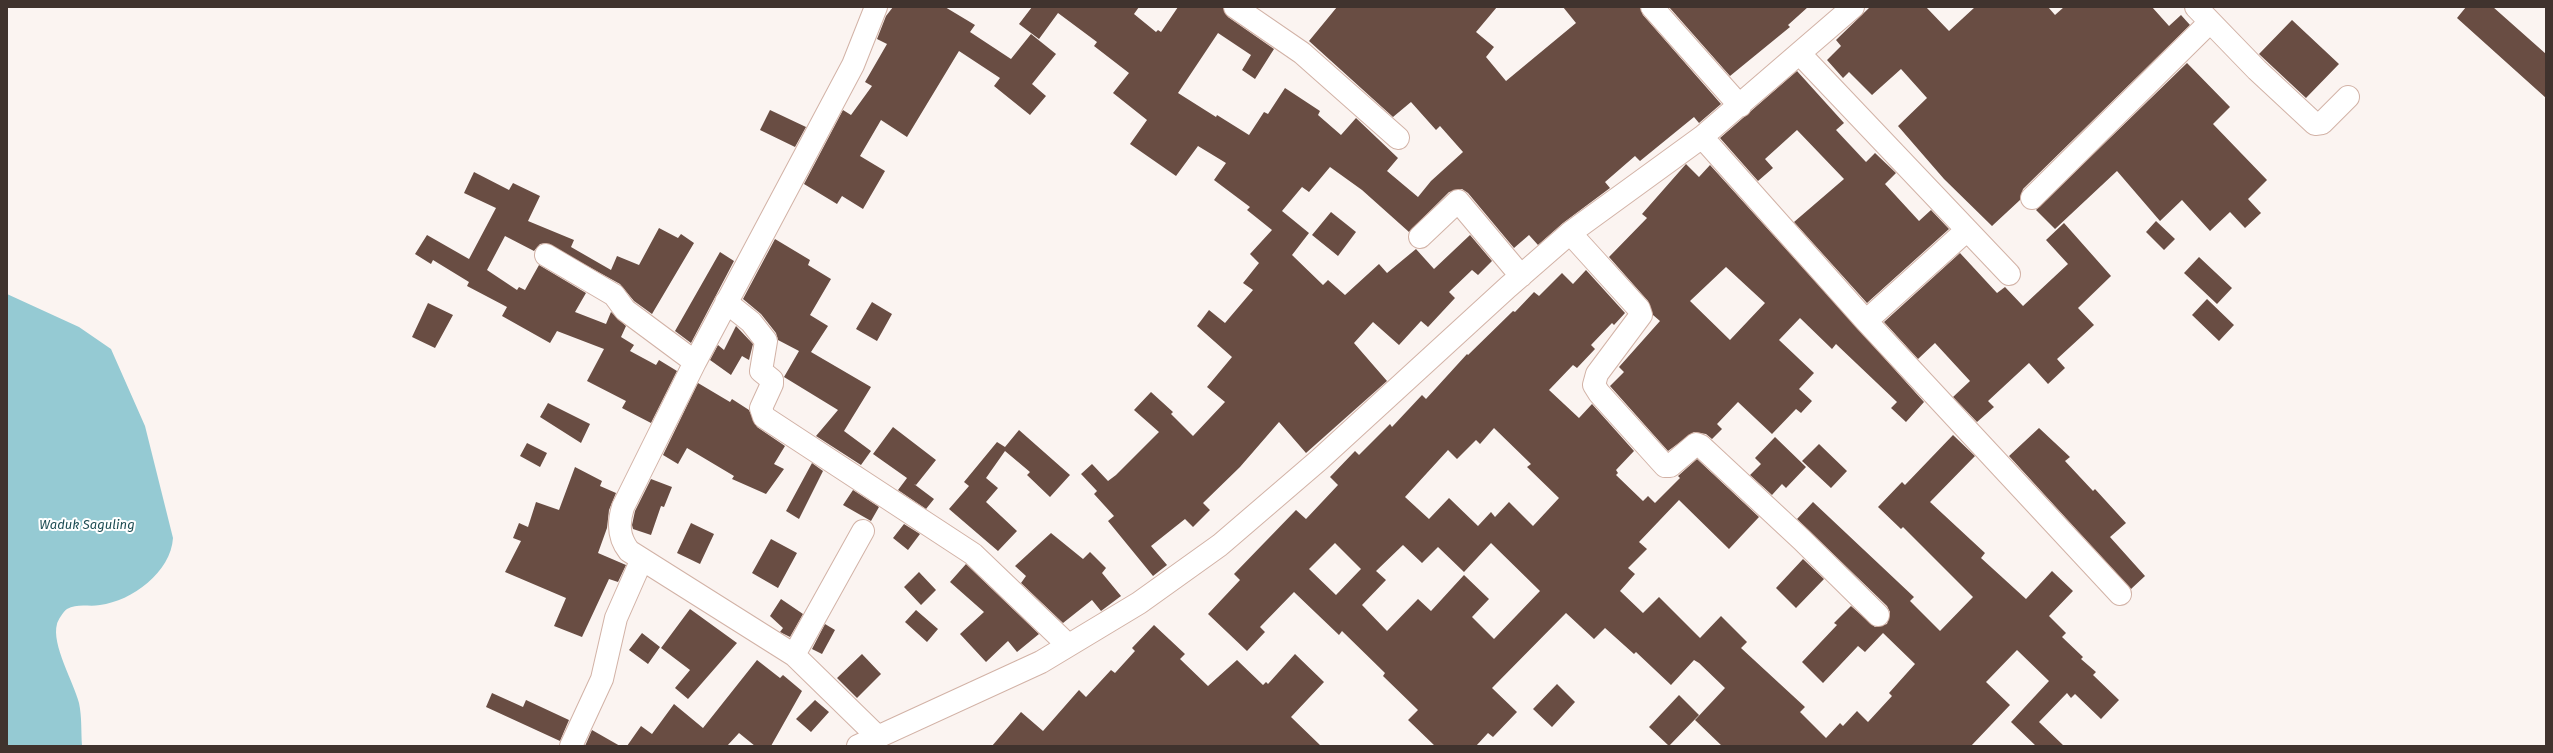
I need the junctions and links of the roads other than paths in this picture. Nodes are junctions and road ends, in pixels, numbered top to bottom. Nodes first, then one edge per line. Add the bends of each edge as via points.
1 (876, 7) edge
2 (1235, 7) edge
3 (1652, 7) edge
4 (1853, 7) edge
5 (2203, 14) edge
6 (1800, 54) junction
7 (2348, 97) dead end
8 (1740, 106) junction
9 (1702, 137) junction
10 (1398, 138) dead end
11 (2032, 198) dead end
12 (1967, 230) junction
13 (1570, 233) junction
14 (1420, 237) dead end
15 (546, 255) dead end
16 (2009, 274) dead end
17 (1521, 276) junction
18 (726, 302) junction
19 (1866, 321) junction
20 (695, 362) junction
21 (863, 531) dead end
22 (642, 559) junction
23 (2120, 594) dead end
24 (1878, 615) dead end
25 (1068, 645) junction
26 (794, 656) junction
27 (878, 737) junction
28 (571, 746) edge
29 (858, 746) edge

1 - 18 street via 853,65
2 - 10 street via 1302,53
3 - 8 street
4 - 6 street
5 - 7 street via 2257,70 2315,124 2322,123
5 - 11 street
6 - 8 street
6 - 12 street
8 - 9 street
9 - 13 street
9 - 19 street
12 - 16 street
12 - 19 street
13 - 17 street
13 - 24 street via 1639,309 1641,315 1597,374 1594,386 1599,393 1665,466 1670,466 1696,444 1701,446
14 - 17 street via 1458,201
15 - 20 street via 614,295 625,310
17 - 25 street via 1320,460 1220,545 1139,603
18 - 20 street
18 - 25 street via 751,322 766,342 761,370 772,380 772,384 761,408 764,417 973,554
19 - 23 street
20 - 22 street via 620,516 622,543
21 - 26 street
22 - 26 street
22 - 28 street via 616,618 602,679
25 - 27 street via 1020,672
26 - 27 street
27 - 29 street

